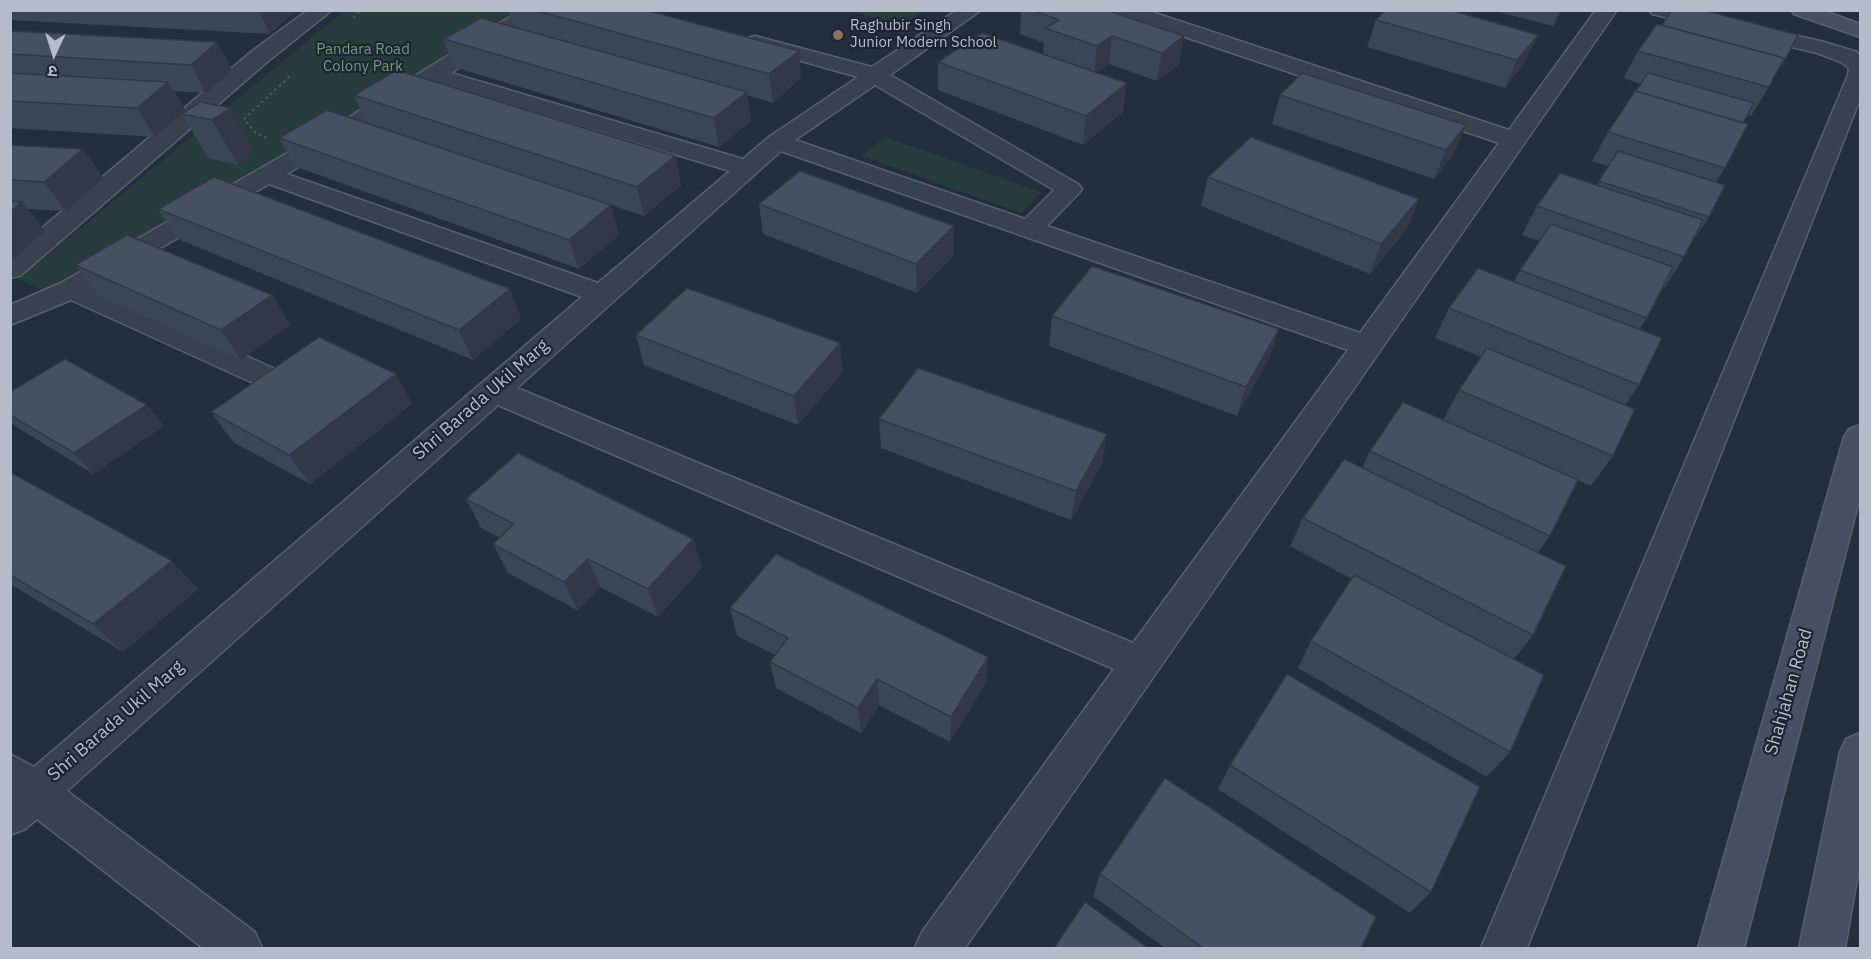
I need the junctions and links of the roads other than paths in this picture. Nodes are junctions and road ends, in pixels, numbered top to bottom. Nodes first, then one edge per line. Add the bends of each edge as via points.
1 (322, 10) edge
2 (536, 10) edge
3 (971, 10) edge
4 (1124, 10) edge
5 (1606, 10) edge
6 (1659, 10) edge
7 (1801, 10) edge
8 (1860, 31) edge
9 (736, 37) edge
10 (235, 56) dead end
11 (259, 57) junction
12 (435, 75) junction
13 (875, 76) junction
14 (1514, 140) junction
15 (777, 142) junction
16 (94, 165) dead end
17 (130, 168) junction
18 (747, 168) junction
19 (267, 175) junction
20 (1030, 230) junction
21 (10, 270) edge
22 (71, 289) junction
23 (602, 294) junction
24 (101, 303) junction
25 (10, 316) edge
26 (10, 327) edge
27 (1366, 346) junction
28 (262, 375) edge
29 (493, 390) junction
30 (1860, 437) edge
31 (1140, 663) junction
32 (1860, 752) edge
33 (19, 793) edge
34 (239, 948) edge
35 (938, 948) edge
36 (1503, 948) edge
37 (1721, 948) edge
38 (1822, 948) edge

1 - 11 street
2 - 12 street
3 - 13 street, Shri Barada Ukil Marg
4 - 14 street
5 - 14 street
6 - 36 street via 1824,48 1849,57 1860,67 1859,75
7 - 8 main road
9 - 13 street
10 - 11 street
11 - 17 street
12 - 18 street
12 - 19 street
13 - 15 street, Shri Barada Ukil Marg
13 - 20 street via 1069,189
14 - 27 street
15 - 18 street, Shri Barada Ukil Marg
15 - 20 street
16 - 17 street
17 - 21 street
18 - 23 street, Shri Barada Ukil Marg
19 - 22 street
19 - 23 street
20 - 27 street
22 - 24 street
22 - 25 street
23 - 29 street, Shri Barada Ukil Marg
24 - 26 street
24 - 28 street
27 - 31 street
29 - 31 street
29 - 33 street, Shri Barada Ukil Marg
30 - 37 main road, Shahjahan Road
31 - 35 street
32 - 38 main road
33 - 34 street

